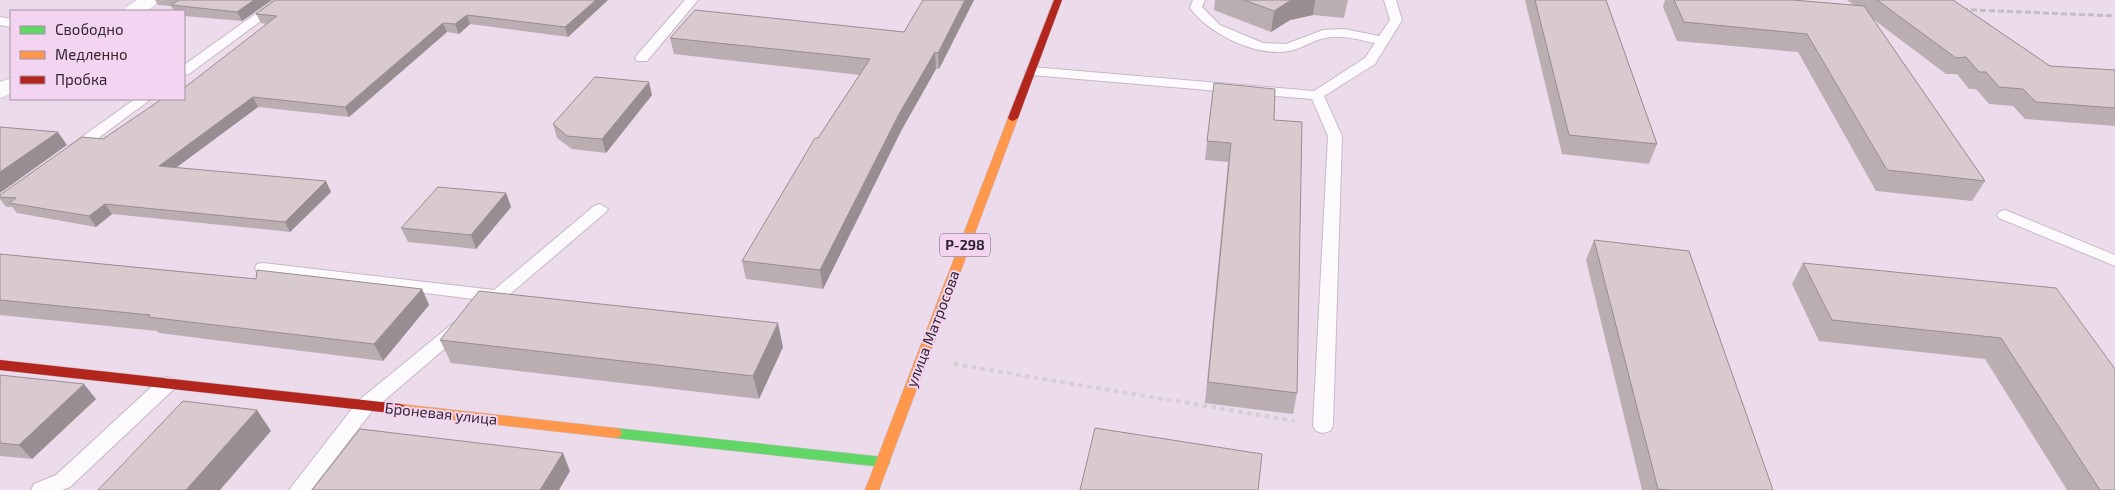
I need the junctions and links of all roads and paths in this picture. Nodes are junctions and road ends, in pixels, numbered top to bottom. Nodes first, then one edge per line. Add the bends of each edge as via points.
1 (151, 0) edge
2 (283, 0) edge
3 (692, 0) edge
4 (1058, 0) edge
5 (1199, 0) edge
6 (1390, 0) edge
7 (135, 10) edge
8 (1383, 41) junction
9 (642, 58) dead end
10 (185, 70) edge
11 (1032, 71) junction
12 (1317, 95) junction
13 (143, 100) edge
14 (64, 156) edge
15 (600, 209) dead end
16 (2005, 216) dead end
17 (2115, 261) edge
18 (263, 268) dead end
19 (496, 296) junction
20 (515, 298) edge
21 (921, 359) junction
22 (0, 364) edge
23 (167, 384) junction
24 (365, 406) junction
25 (1323, 426) joint
26 (882, 462) junction
27 (42, 490) edge
28 (299, 490) edge
29 (872, 490) edge

1 - 7 street
2 - 10 lane
3 - 9 lane
4 - 11 main road, улица Матросова / Р-298
5 - 8 lane via 1196,8 1216,28 1261,46 1287,48 1330,33
6 - 8 lane via 1396,20
8 - 12 lane via 1370,62
11 - 12 lane
11 - 21 main road, улица Матросова / Р-298
12 - 25 lane via 1335,136
13 - 14 lane
15 - 19 lane
16 - 17 lane
18 - 19 lane
19 - 20 lane
19 - 24 lane
21 - 25 path
21 - 26 main road, улица Матросова / Р-298
22 - 23 main road, Броневая улица
23 - 24 main road, Броневая улица
23 - 27 lane via 63,480
24 - 26 main road, Броневая улица
24 - 28 lane
26 - 29 main road, улица Матросова / Р-298

